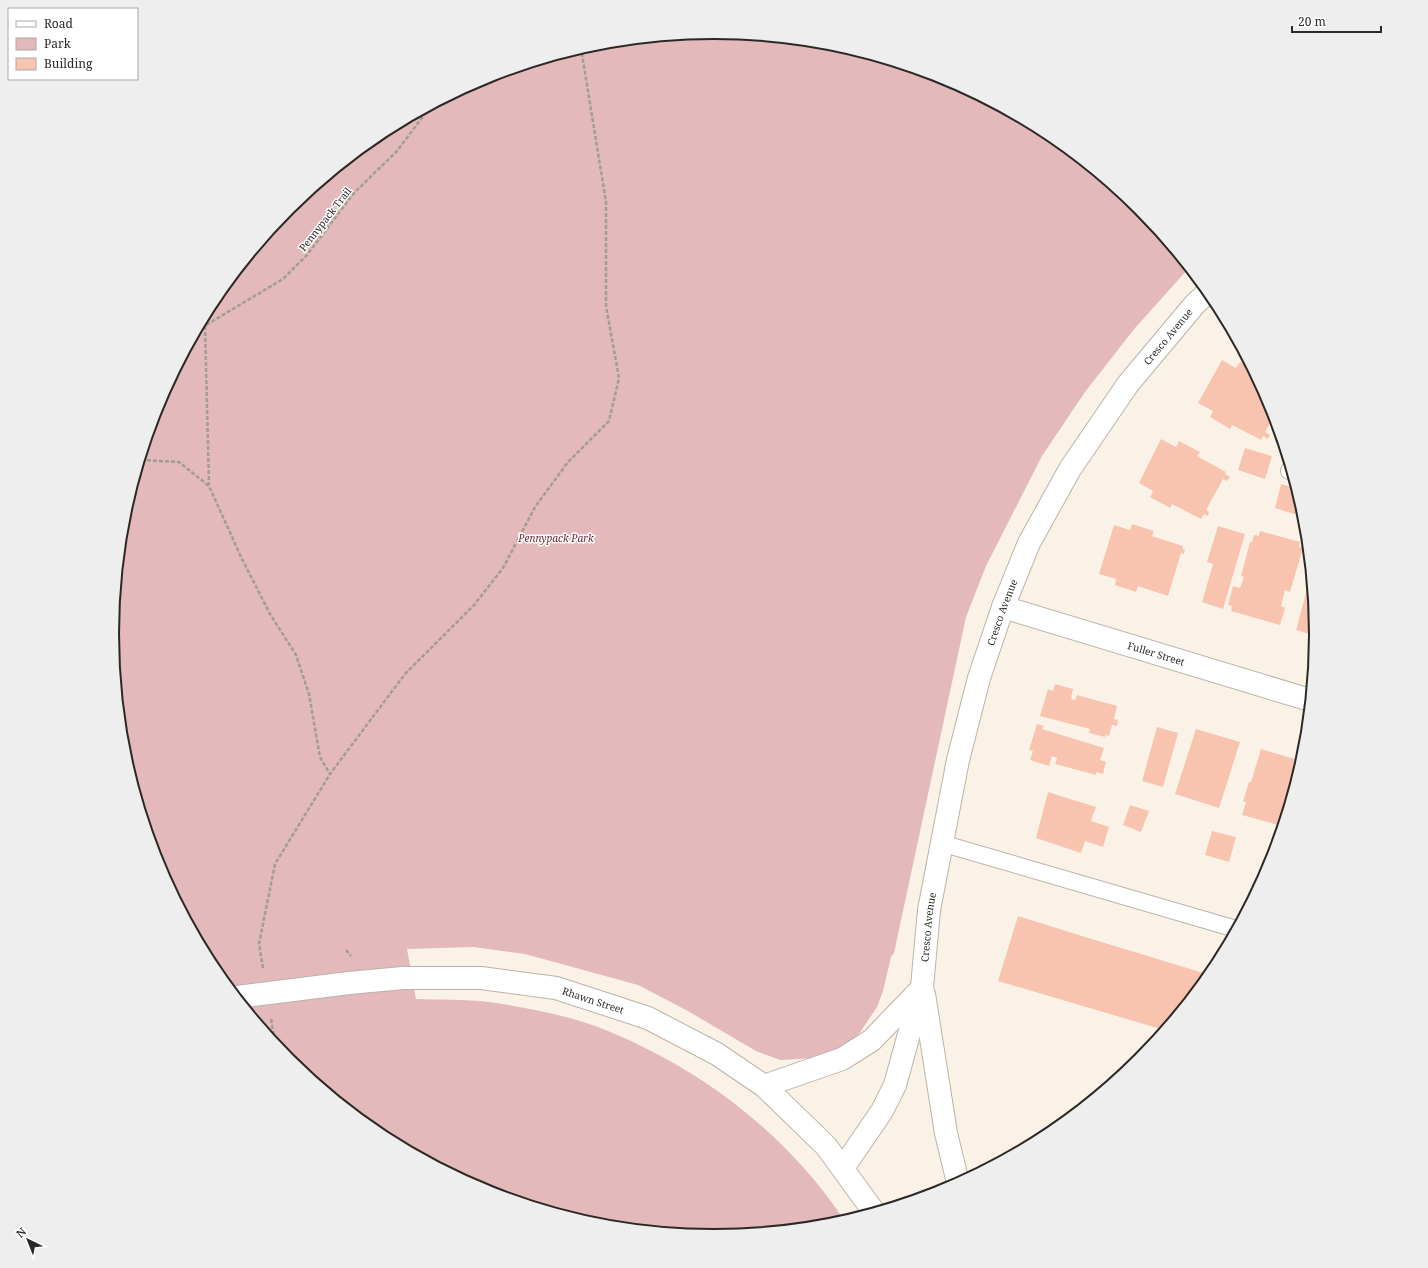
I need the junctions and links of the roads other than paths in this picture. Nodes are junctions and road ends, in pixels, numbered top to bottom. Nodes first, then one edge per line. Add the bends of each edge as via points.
1 (1204, 296) edge
2 (1003, 607) junction
3 (1305, 699) edge
4 (941, 843) junction
5 (1231, 928) edge
6 (922, 987) junction
7 (242, 996) edge
8 (764, 1086) junction
9 (843, 1168) junction
10 (957, 1177) edge
11 (871, 1208) edge

1 - 2 street, Cresco Avenue via 1128,384 1070,469 1029,543
2 - 3 street, Fuller Street
2 - 4 street, Cresco Avenue via 958,760
4 - 5 lane
4 - 6 street, Cresco Avenue via 929,910
6 - 8 street via 872,1040 842,1059
6 - 9 street, Cresco Avenue via 894,1085 882,1111
6 - 10 street, Cresco Avenue via 946,1133
7 - 8 street, Rhawn Street, bridge via 403,978 481,978 556,988 648,1018 717,1054
8 - 9 street, Rhawn Street via 826,1146
9 - 11 street, Rhawn Street

